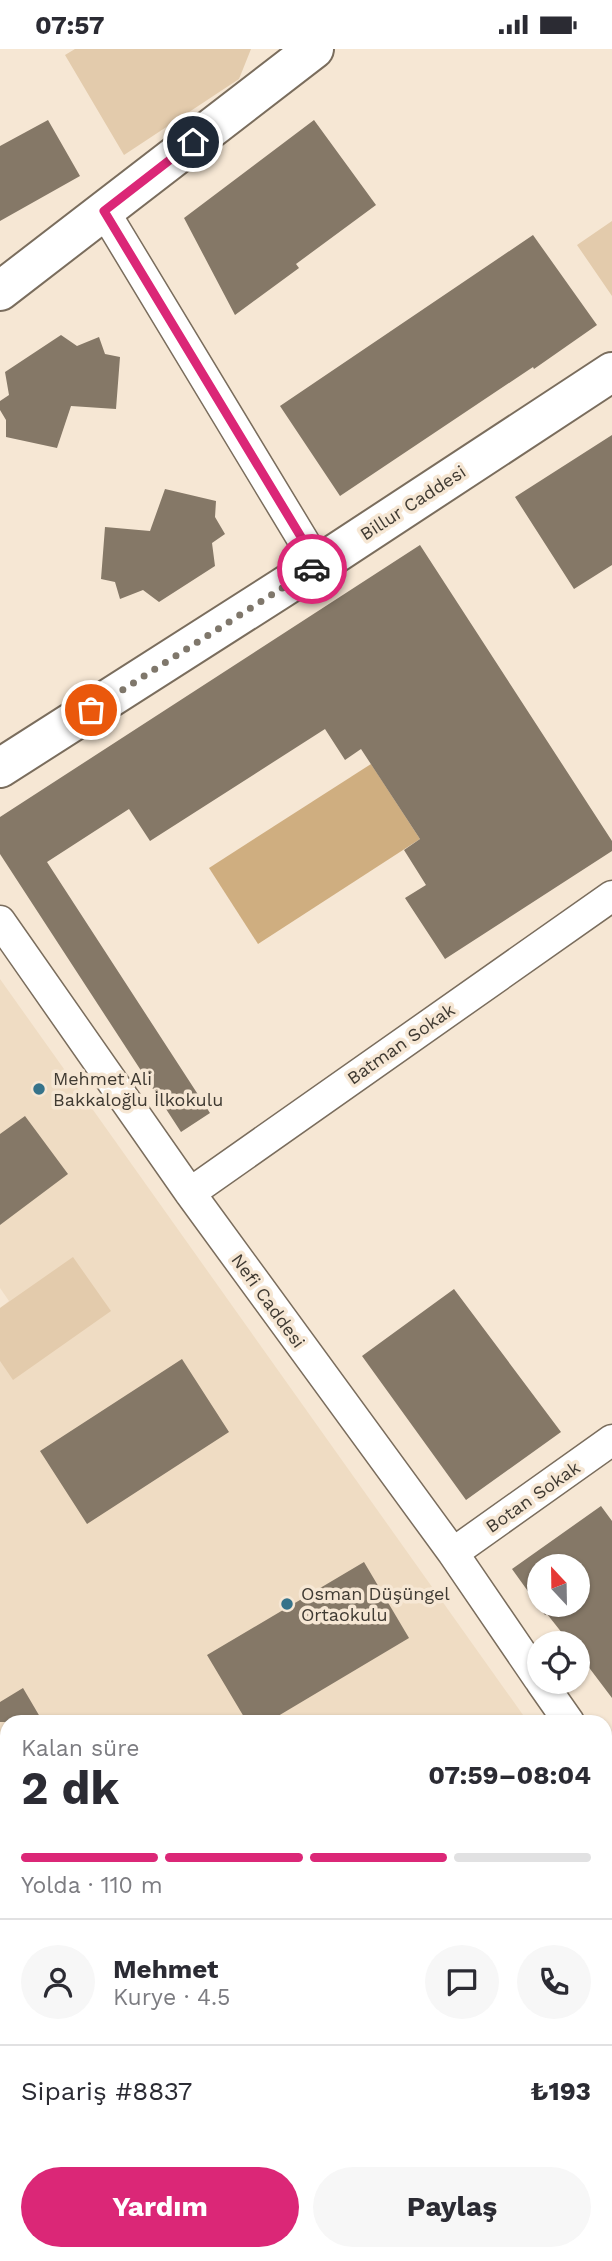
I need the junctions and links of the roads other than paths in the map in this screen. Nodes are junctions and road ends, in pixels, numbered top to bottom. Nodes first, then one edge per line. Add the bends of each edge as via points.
1 (305, 52) edge
2 (104, 211) junction
3 (0, 291) edge
4 (612, 372) edge
5 (318, 565) junction
6 (0, 768) edge
7 (612, 896) edge
8 (0, 921) edge
9 (190, 1193) junction
10 (612, 1440) edge
11 (453, 1553) junction
12 (527, 1661) edge
13 (550, 1694) edge
14 (564, 1715) edge

1 - 2 street
2 - 3 street
2 - 5 street
4 - 5 street, Billur Caddesi
5 - 6 street, Billur Caddesi
7 - 9 street, Batman Sokak
8 - 9 street, Nefi Caddesi
9 - 11 street, Nefi Caddesi
10 - 11 street, Botan Sokak
11 - 12 street, Nefi Caddesi
13 - 14 street, Nefi Caddesi

